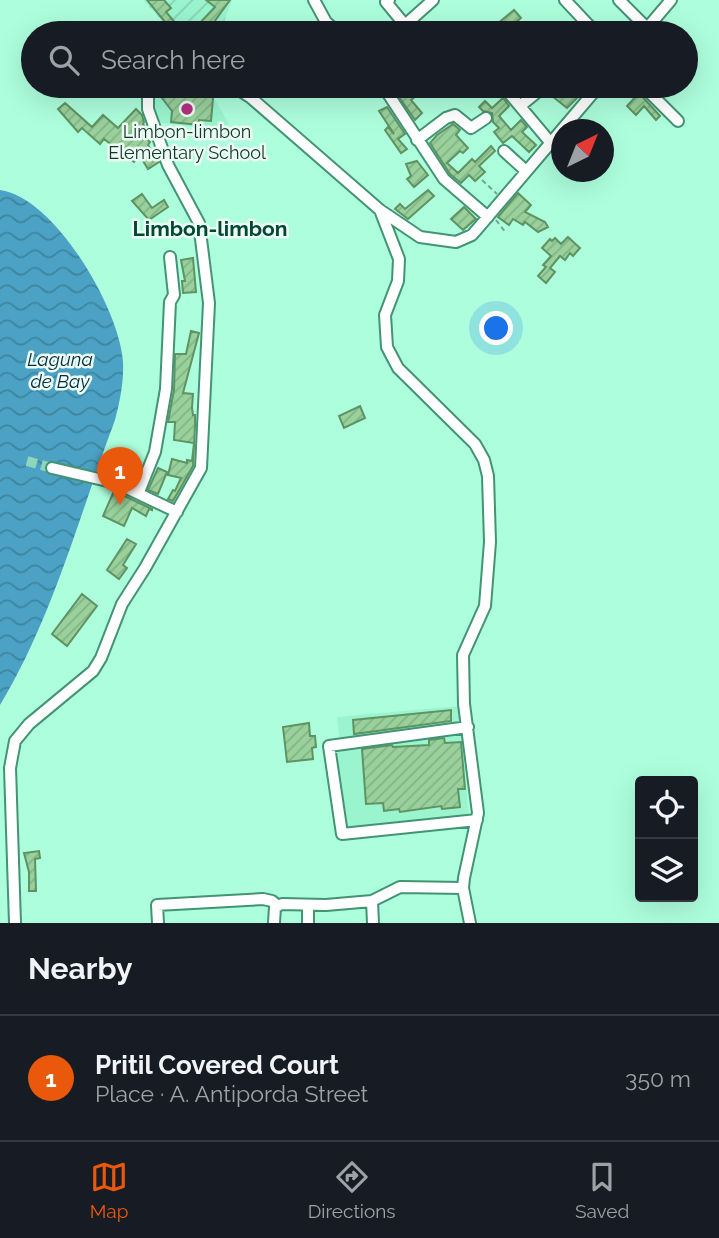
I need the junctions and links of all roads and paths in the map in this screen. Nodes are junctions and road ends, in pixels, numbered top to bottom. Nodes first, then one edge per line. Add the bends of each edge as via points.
1 (314, 0) edge
2 (389, 0) edge
3 (433, 0) edge
4 (565, 0) edge
5 (619, 0) edge
6 (671, 0) edge
7 (325, 21) edge
8 (402, 21) edge
9 (408, 21) edge
10 (585, 21) edge
11 (637, 21) edge
12 (653, 21) edge
13 (148, 98) edge
14 (251, 98) edge
15 (391, 98) edge
16 (513, 98) edge
17 (530, 98) edge
18 (588, 98) edge
19 (655, 98) edge
20 (520, 106) junction
21 (486, 118) dead end
22 (678, 121) dead end
23 (417, 139) junction
24 (550, 142) junction
25 (504, 150) dead end
26 (526, 172) junction
27 (482, 180) dead end
28 (503, 199) junction
29 (380, 210) junction
30 (490, 215) junction
31 (506, 233) dead end
32 (170, 257) dead end
33 (52, 468) tunnel mouth
34 (139, 492) junction
35 (177, 512) junction
36 (468, 727) junction
37 (477, 820) junction
38 (463, 888) junction
39 (372, 901) junction
40 (308, 905) junction
41 (278, 906) junction
42 (15, 923) edge
43 (158, 923) edge
44 (274, 923) edge
45 (308, 923) edge
46 (373, 923) edge
47 (470, 923) edge

1 - 7 street
2 - 8 street via 386,2
3 - 9 street
4 - 10 street
5 - 11 street
6 - 12 street
13 - 35 street via 168,164 198,223 209,303 201,468
14 - 29 street
15 - 23 street
16 - 20 street
17 - 20 street
18 - 24 street
19 - 22 street
20 - 24 street
21 - 23 street via 471,128 455,115
23 - 30 street via 444,179
24 - 26 street
25 - 26 street
26 - 28 street
27 - 28 path
28 - 30 street
29 - 30 street via 420,237 449,242 472,235
29 - 36 street via 399,259 398,281 385,315 387,347 398,368 475,444 488,475 490,542 485,606 463,655
30 - 31 path
32 - 34 street via 174,295 168,377 155,452
33 - 34 street
34 - 35 street
35 - 42 street via 119,611 93,671 29,724 13,746
36 - 37 street
36 - 37 street via 329,746 342,834
37 - 38 street
38 - 39 street via 400,887
38 - 47 street
39 - 40 street
39 - 46 street
40 - 41 street
40 - 45 street
41 - 43 street via 262,900 157,905
41 - 44 street

